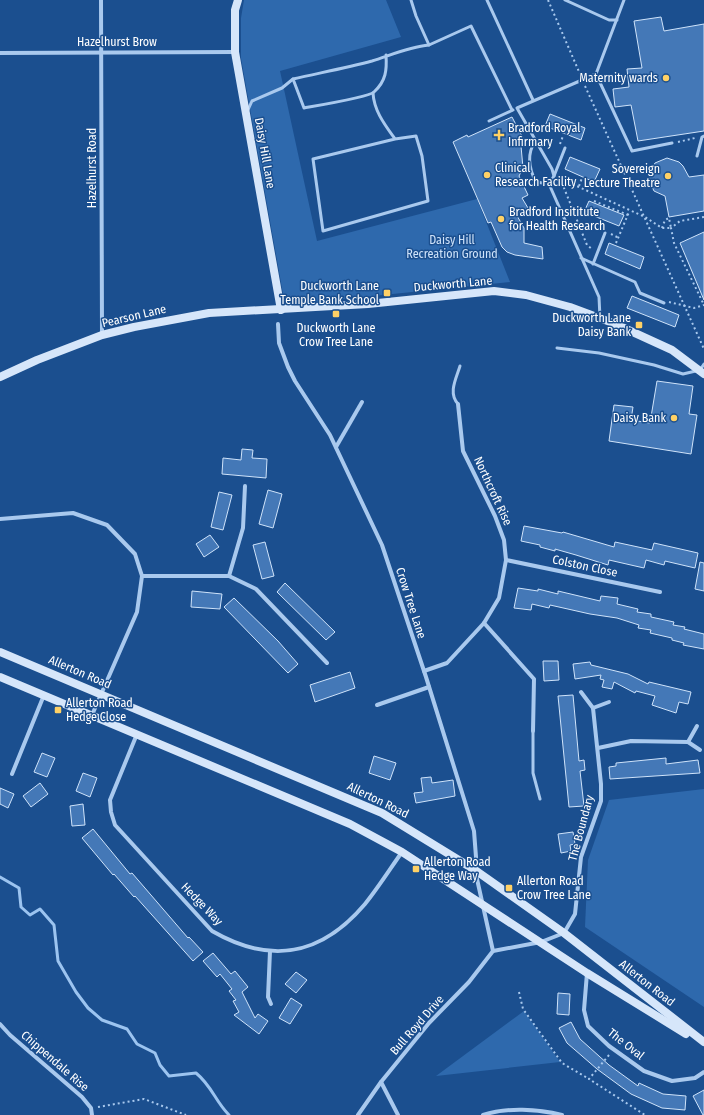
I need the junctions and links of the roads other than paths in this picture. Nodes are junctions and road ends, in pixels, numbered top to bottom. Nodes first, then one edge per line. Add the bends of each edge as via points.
1 (101, 0) edge
2 (238, 0) edge
3 (411, 0) edge
4 (487, 0) edge
5 (565, 0) edge
6 (624, 0) edge
7 (616, 20) junction
8 (429, 45) junction
9 (102, 52) junction
10 (235, 52) junction
11 (0, 54) edge
12 (386, 55) junction
13 (596, 74) junction
14 (293, 79) junction
15 (373, 94) junction
16 (534, 100) junction
17 (517, 108) junction
18 (512, 110) junction
19 (246, 115) junction
20 (489, 121) dead end
21 (703, 136) edge
22 (395, 139) junction
23 (535, 141) junction
24 (672, 143) road end
25 (565, 148) dead end
26 (697, 156) dead end
27 (554, 176) junction
28 (549, 184) junction
29 (605, 232) dead end
30 (581, 258) junction
31 (593, 264) junction
32 (664, 303) road end
33 (281, 310) junction
34 (600, 318) junction
35 (278, 324) dead end
36 (102, 335) junction
37 (557, 348) dead end
38 (460, 366) dead end
39 (703, 369) edge
40 (0, 377) edge
41 (362, 402) dead end
42 (458, 404) joint
43 (336, 447) junction
44 (245, 486) dead end
45 (0, 518) edge
46 (506, 560) junction
47 (142, 576) junction
48 (229, 576) junction
49 (660, 592) dead end
50 (484, 623) junction
51 (0, 652) edge
52 (327, 663) dead end
53 (424, 671) junction
54 (0, 677) edge
55 (429, 687) junction
56 (581, 692) dead end
57 (101, 694) junction
58 (44, 695) junction
59 (609, 702) dead end
60 (377, 705) dead end
61 (593, 708) junction
62 (92, 715) junction
63 (697, 726) dead end
64 (533, 731) joint
65 (137, 734) junction
66 (688, 742) junction
67 (598, 748) junction
68 (700, 750) dead end
69 (12, 774) dead end
70 (540, 799) dead end
71 (402, 852) junction
72 (475, 870) junction
73 (482, 904) junction
74 (564, 933) junction
75 (541, 942) junction
76 (270, 951) junction
77 (493, 951) junction
78 (586, 973) junction
79 (271, 1004) dead end
80 (0, 1024) edge
81 (704, 1042) edge
82 (704, 1045) edge
83 (704, 1072) edge
84 (381, 1082) junction
85 (92, 1115) edge
86 (358, 1115) edge
87 (398, 1115) edge
88 (483, 1115) edge
89 (562, 1115) edge

1 - 9 street, Hazelhurst Road
2 - 10 street, Daisy Hill Lane
3 - 8 lane
4 - 16 lane
5 - 7 lane via 609,20
6 - 7 lane
7 - 13 lane
8 - 12 lane
8 - 18 lane via 471,26
9 - 10 street, Hazelhurst Brow
9 - 11 street, Hazelhurst Brow
9 - 36 street, Hazelhurst Road
10 - 19 street, Daisy Hill Lane
12 - 14 lane via 372,61
12 - 15 lane via 387,72
13 - 16 lane
13 - 24 lane via 632,151
14 - 15 lane via 304,108
14 - 19 lane via 282,88 252,101
15 - 22 lane via 374,105
16 - 17 lane
17 - 18 lane
17 - 23 lane
18 - 20 lane
19 - 33 street, Daisy Hill Lane
21 - 26 lane
22 - 22 lane via 416,136 422,156 428,200 323,231 313,159
23 - 27 lane
23 - 28 lane via 530,149 530,172 536,182
25 - 27 lane
27 - 28 lane
28 - 30 lane
29 - 31 lane
30 - 31 lane
30 - 34 lane via 599,297
31 - 32 lane via 635,282 640,294
33 - 34 street, Duckworth Lane via 494,291 526,295
33 - 36 street, Pearson Lane via 209,313
34 - 39 street, Duckworth Lane via 672,350
35 - 43 street, Crow Tree Lane via 279,342 288,367
36 - 40 street, Pearson Lane
37 - 39 lane via 599,353 683,374
38 - 42 lane via 452,388 454,400
41 - 43 street
42 - 46 street, Northcroft Rise via 463,451 495,516 504,540
43 - 53 street, Crow Tree Lane via 382,545
44 - 48 street via 243,528
45 - 47 street via 73,513 107,525 136,554
46 - 49 street, Colston Close
46 - 50 street, Northcroft Rise via 499,598
47 - 48 street
47 - 57 street via 137,612
48 - 52 street via 256,589
50 - 53 street, Northcroft Rise via 447,664
50 - 64 street via 534,679
51 - 57 street, Allerton Road
53 - 55 street, Crow Tree Lane
54 - 58 street, Allerton Road
55 - 60 street
55 - 72 street, Crow Tree Lane via 474,831
56 - 61 street, The Boundary
57 - 62 street
57 - 72 street, Allerton Road via 382,813
58 - 62 street, Allerton Road
58 - 69 street
59 - 61 street
61 - 67 street, The Boundary
62 - 65 street, Allerton Road
63 - 66 street
64 - 70 lane via 533,773
65 - 71 street, Allerton Road via 350,824
65 - 76 street, Hedge Way via 110,800 115,825 212,931 231,942
66 - 67 street via 630,741
66 - 68 street
67 - 74 street, The Boundary via 601,801 581,857 575,914
71 - 73 street, Allerton Road
71 - 76 street, Hedge Way via 365,904 341,928 308,947
72 - 73 street, Crow Tree Lane
72 - 74 street, Allerton Road
73 - 75 street, Allerton Road
73 - 77 street
74 - 75 street
74 - 81 street, Allerton Road
75 - 77 street
75 - 78 street, Allerton Road
76 - 79 street via 268,997
77 - 84 street, Bull Royd Drive
78 - 82 street, Allerton Road
78 - 83 street, The Oval via 584,1010 588,1026 614,1050 644,1071 672,1081 695,1078
80 - 85 street, Chippendale Rise via 82,1097 91,1108
84 - 86 street, Bull Royd Drive
84 - 87 street
88 - 89 street via 519,1110

